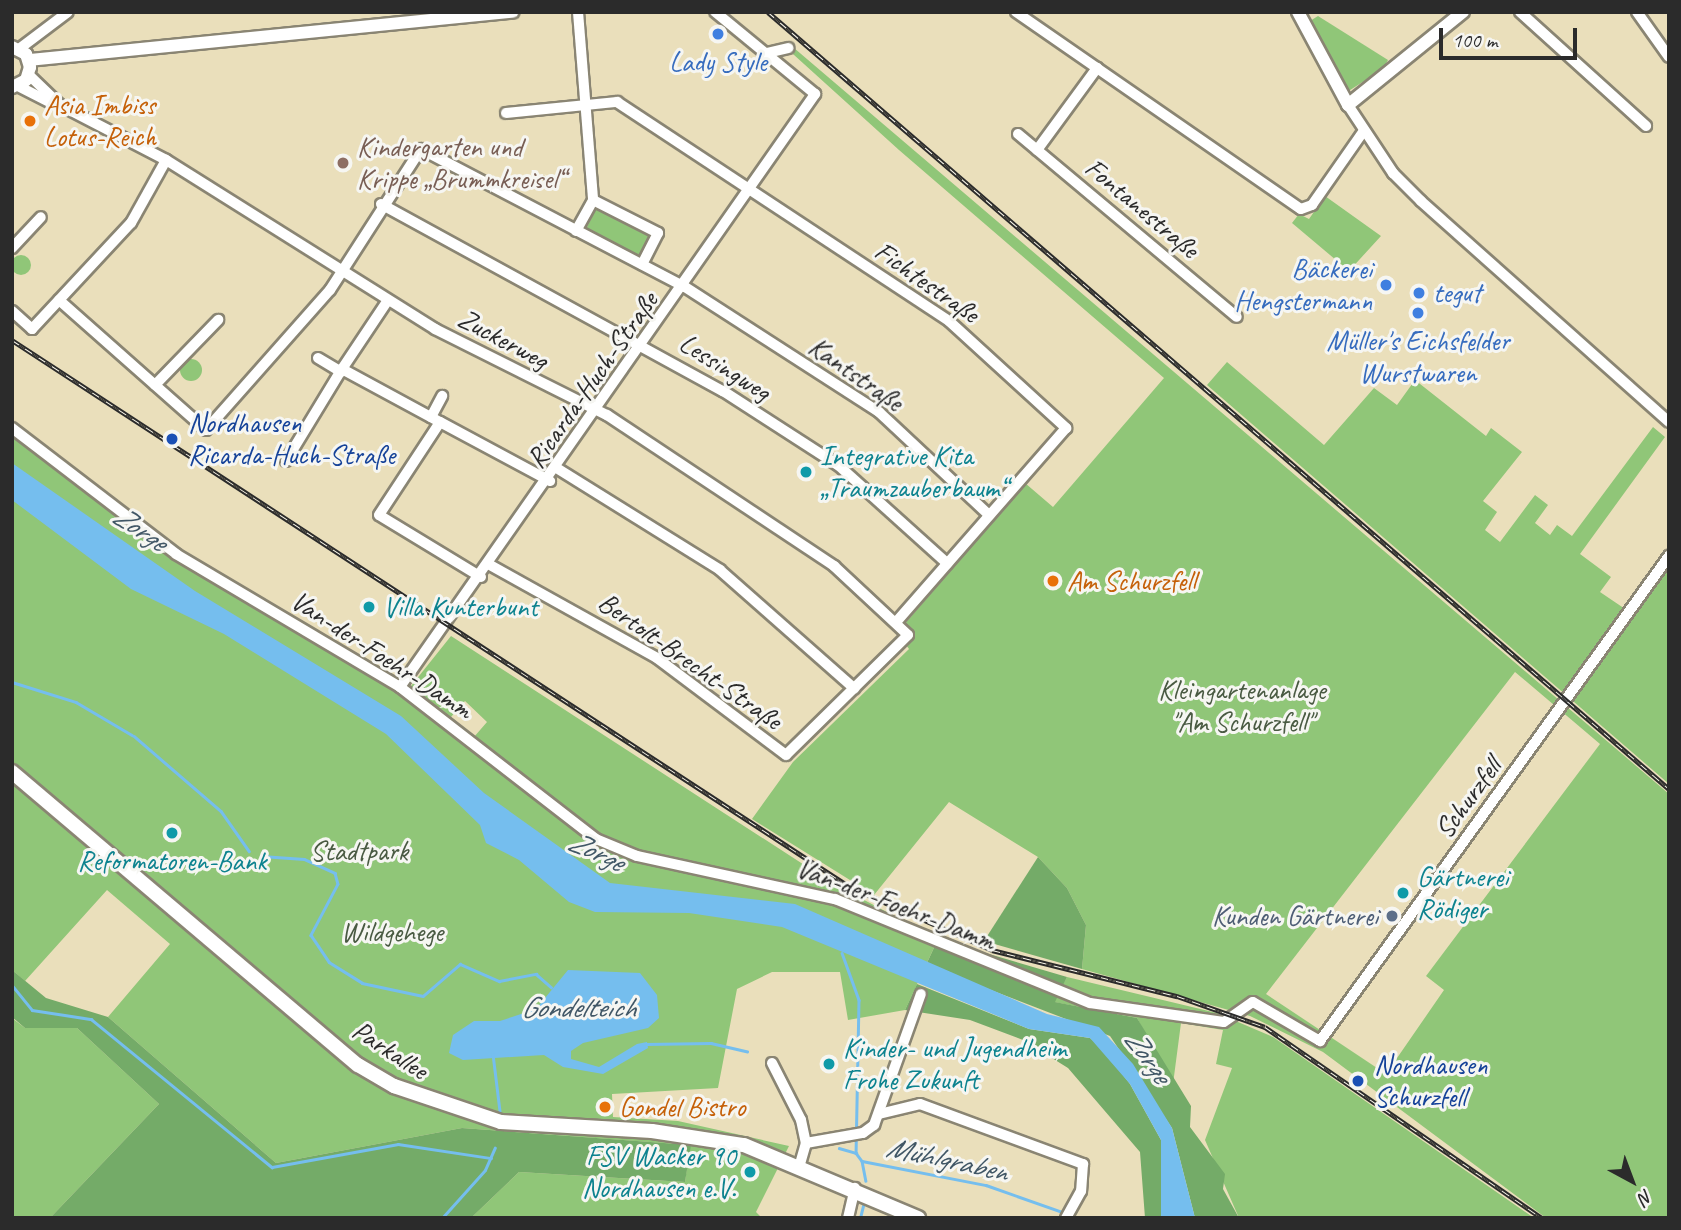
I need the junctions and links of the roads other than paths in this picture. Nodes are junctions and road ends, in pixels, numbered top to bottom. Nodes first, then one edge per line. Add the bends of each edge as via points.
1 (513, 12) edge
2 (578, 12) edge
3 (1016, 12) edge
4 (1298, 12) edge
5 (1463, 12) edge
6 (1520, 12) edge
7 (1637, 12) edge
8 (718, 13) edge
9 (65, 15) edge
10 (16, 48) edge
11 (788, 48) dead end
12 (767, 53) junction
13 (1669, 57) edge
14 (29, 60) junction
15 (1097, 68) junction
16 (29, 75) junction
17 (15, 87) edge
18 (585, 104) junction
19 (60, 105) junction
20 (1348, 105) junction
21 (506, 113) dead end
22 (1646, 126) dead end
23 (1363, 132) junction
24 (1018, 134) dead end
25 (1037, 150) junction
26 (166, 160) junction
27 (749, 190) junction
28 (593, 200) junction
29 (381, 204) junction
30 (41, 217) dead end
31 (576, 231) junction
32 (12, 248) edge
33 (642, 264) junction
34 (344, 272) junction
35 (685, 287) junction
36 (60, 300) junction
37 (388, 300) junction
38 (12, 311) edge
39 (1237, 317) dead end
40 (218, 320) dead end
41 (644, 344) junction
42 (318, 358) dead end
43 (342, 370) junction
44 (155, 386) junction
45 (442, 396) dead end
46 (597, 411) junction
47 (435, 420) junction
48 (1669, 422) edge
49 (12, 428) edge
50 (286, 461) dead end
51 (558, 469) junction
52 (550, 481) junction
53 (989, 515) junction
54 (1669, 556) edge
55 (947, 564) junction
56 (490, 565) junction
57 (481, 577) junction
58 (897, 621) junction
59 (908, 635) joint
60 (400, 687) junction
61 (854, 688) junction
62 (12, 772) edge
63 (921, 994) dead end
64 (1180, 1020) joint
65 (772, 1063) dead end
66 (879, 1114) junction
67 (811, 1142) junction
68 (800, 1164) junction
69 (856, 1187) junction
70 (1067, 1215) edge
71 (849, 1218) edge
72 (918, 1218) edge

1 - 14 street
2 - 18 street
3 - 15 street
4 - 20 street
5 - 20 street
6 - 22 street
7 - 13 street
8 - 12 street
9 - 10 street
10 - 14 street
11 - 12 street
12 - 27 street, Ricarda-Huch-Straße via 815,94
14 - 16 street
15 - 23 street via 1301,209 1312,205
15 - 25 street
16 - 17 street
16 - 19 street, Zuckerweg
17 - 19 street, Zuckerweg
18 - 21 street, Fichtestraße
18 - 27 street, Fichtestraße via 617,103
18 - 28 street
19 - 26 street, Zuckerweg
20 - 23 street
23 - 48 street via 1421,201
24 - 25 street, Fontanestraße
25 - 39 street, Fontanestraße
26 - 34 street, Zuckerweg
26 - 36 street via 131,223
27 - 35 street, Ricarda-Huch-Straße
27 - 53 street, Fichtestraße via 949,320 1066,428
28 - 31 street
28 - 33 street via 658,233
29 - 31 street, Kantstraße via 421,149
29 - 34 street
29 - 41 street, Lessingweg
30 - 32 street
31 - 33 street, Kantstraße
33 - 35 street, Kantstraße
34 - 37 street, Zuckerweg
34 - 44 street via 206,430
35 - 41 street, Ricarda-Huch-Straße
35 - 53 street, Kantstraße via 879,412
36 - 38 street via 32,328
36 - 44 street
37 - 43 street
37 - 46 street, Zuckerweg
40 - 44 street
41 - 46 street, Ricarda-Huch-Straße
41 - 55 street, Lessingweg via 838,465
42 - 43 street
43 - 47 street
43 - 50 street
45 - 47 street
46 - 51 street, Ricarda-Huch-Straße
46 - 58 street, Zuckerweg via 782,528
47 - 52 street
47 - 57 street via 379,515
49 - 60 street, Van-der-Foehr-Damm via 176,554
51 - 52 street, Ricarda-Huch-Straße
51 - 61 street via 720,570
52 - 56 street, Ricarda-Huch-Straße
53 - 55 street
54 - 64 street, Schurzfell via 1320,1041 1253,1002 1224,1022
55 - 58 street
56 - 57 street, Ricarda-Huch-Straße
56 - 61 street, Bertolt-Brecht-Straße via 657,658 786,755
57 - 60 street, Ricarda-Huch-Straße
58 - 59 street, Zuckerweg
59 - 61 street, Bertolt-Brecht-Straße
60 - 64 street, Van-der-Foehr-Damm via 596,839 637,856 835,899 1090,1003
62 - 68 main road, Parkallee via 358,1065 394,1086 501,1122 699,1136
63 - 66 street
65 - 67 street via 792,1094
66 - 67 street via 858,1134
66 - 70 street via 920,1104 1083,1164 1081,1191
67 - 68 street
68 - 69 main road, Parkallee
69 - 71 street
69 - 72 main road, Parkallee

